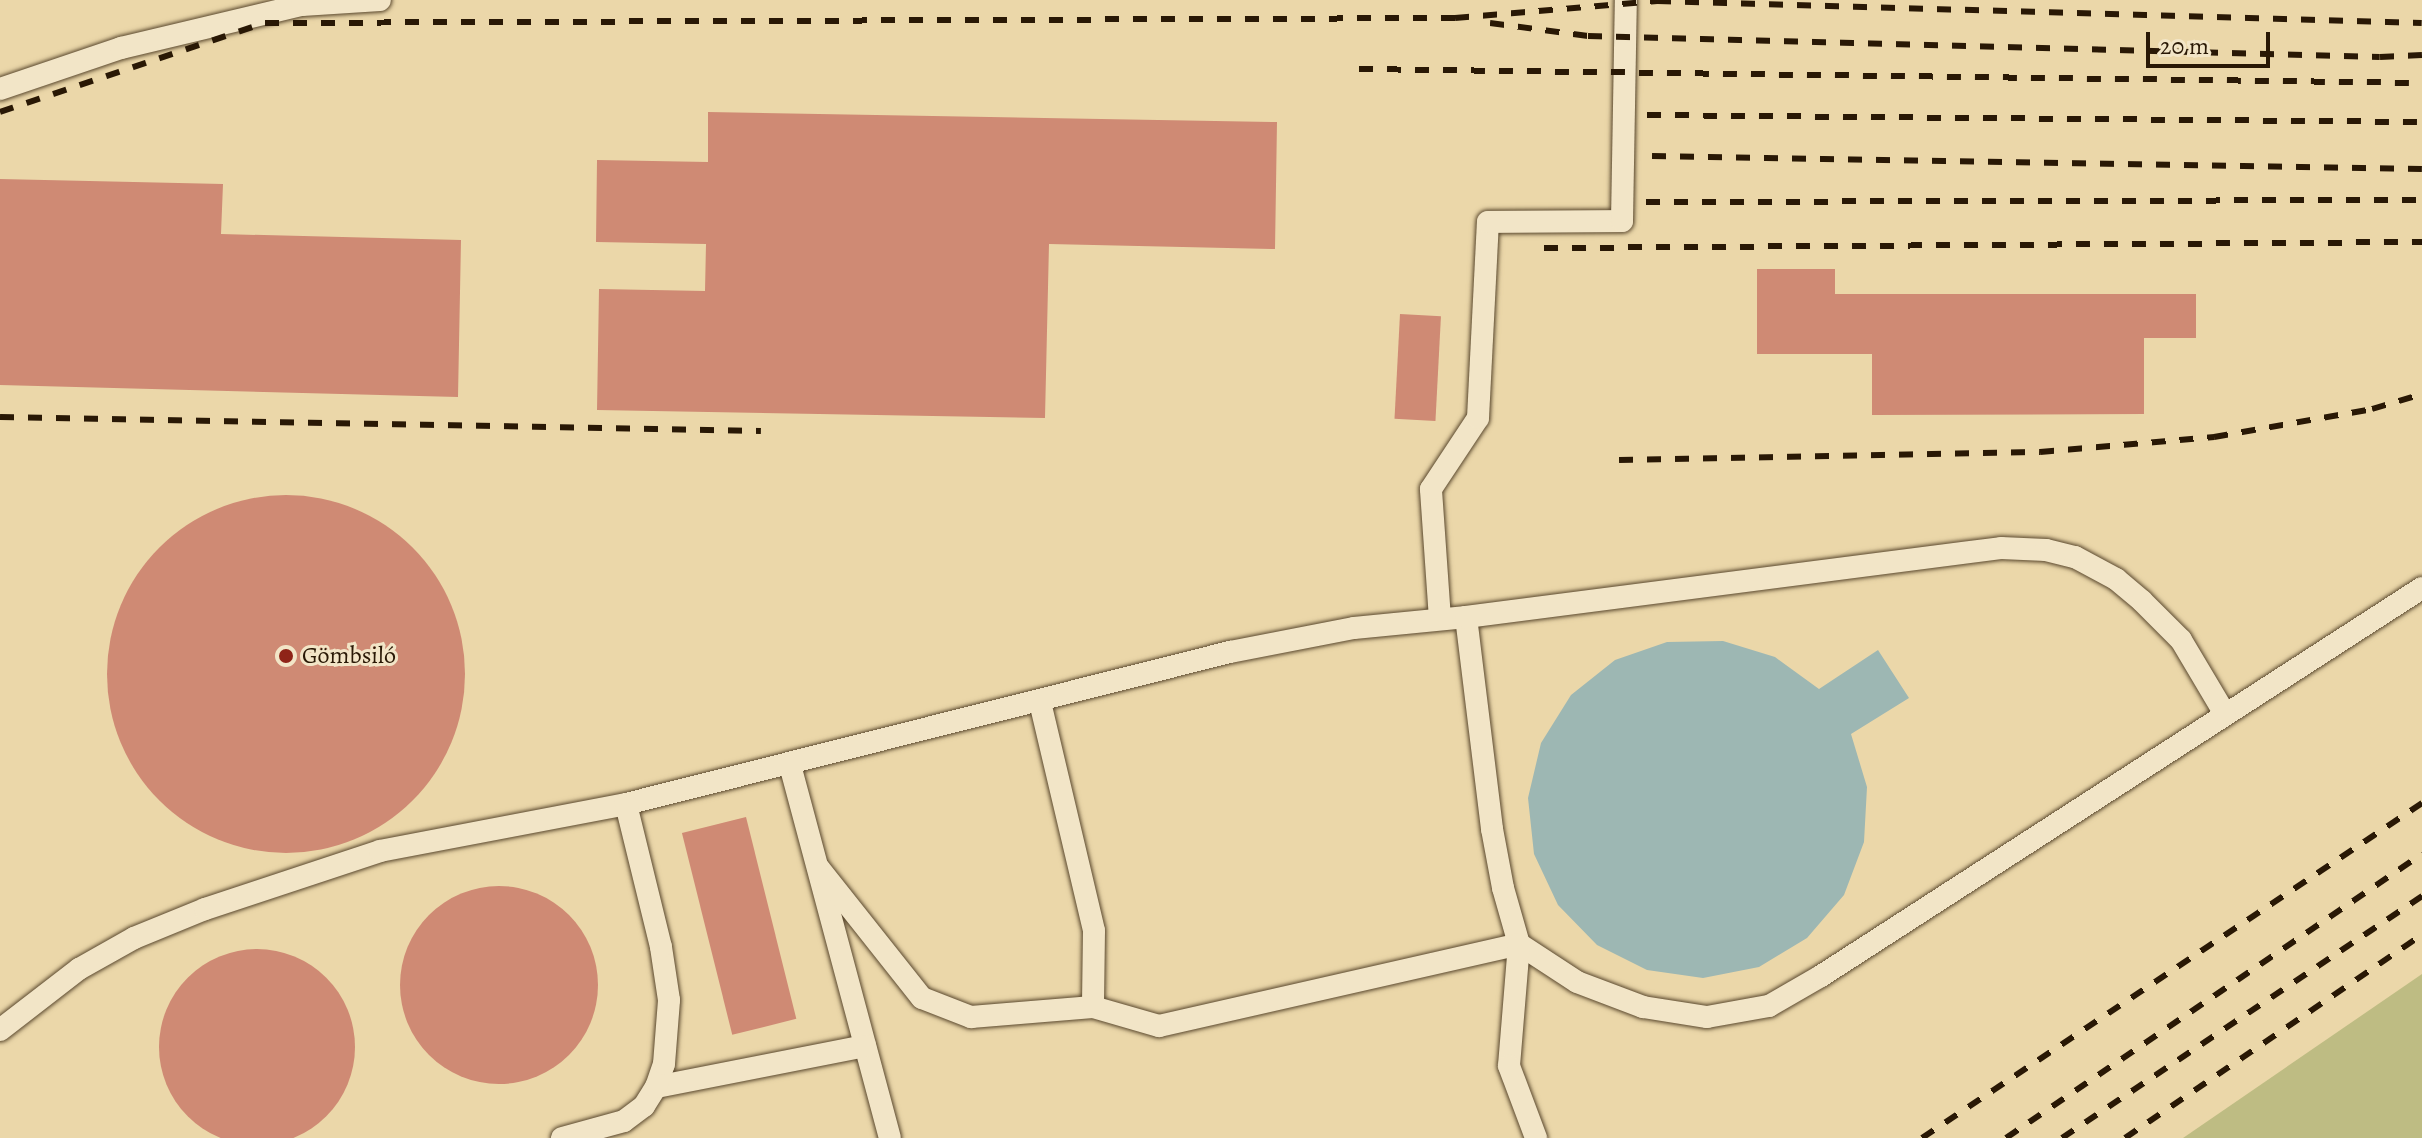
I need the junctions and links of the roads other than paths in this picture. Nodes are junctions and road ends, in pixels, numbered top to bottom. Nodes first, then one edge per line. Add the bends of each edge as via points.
1 (380, 0) edge
2 (1626, 0) edge
3 (0, 89) edge
4 (2422, 588) edge
5 (1466, 617) junction
6 (1440, 619) junction
7 (1040, 702) junction
8 (2225, 714) junction
9 (790, 765) junction
10 (626, 804) junction
11 (818, 867) junction
12 (1519, 944) junction
13 (1093, 1007) junction
14 (0, 1030) edge
15 (865, 1046) junction
16 (656, 1087) junction
17 (562, 1138) edge
18 (890, 1138) edge
19 (1536, 1138) edge

1 - 3 lane via 302,5 121,48
2 - 6 lane via 1622,221 1488,222 1478,418 1431,489
4 - 8 lane
5 - 6 lane
5 - 8 lane via 2001,548 2046,550 2089,564 2142,601 2181,640
5 - 12 lane via 1492,829
6 - 7 lane via 1354,628 1230,652
7 - 9 lane
7 - 13 lane via 1094,931
8 - 12 lane via 1769,1006 1707,1017 1643,1007 1577,982
9 - 10 lane
9 - 11 lane
10 - 14 lane via 380,851 205,909 134,938 79,969
10 - 16 lane via 669,1000 669,1037
11 - 13 lane via 922,998 971,1017
11 - 15 lane
12 - 13 lane via 1159,1026
12 - 19 lane via 1509,1066
15 - 16 lane
15 - 18 lane
16 - 17 lane via 644,1106 624,1121

